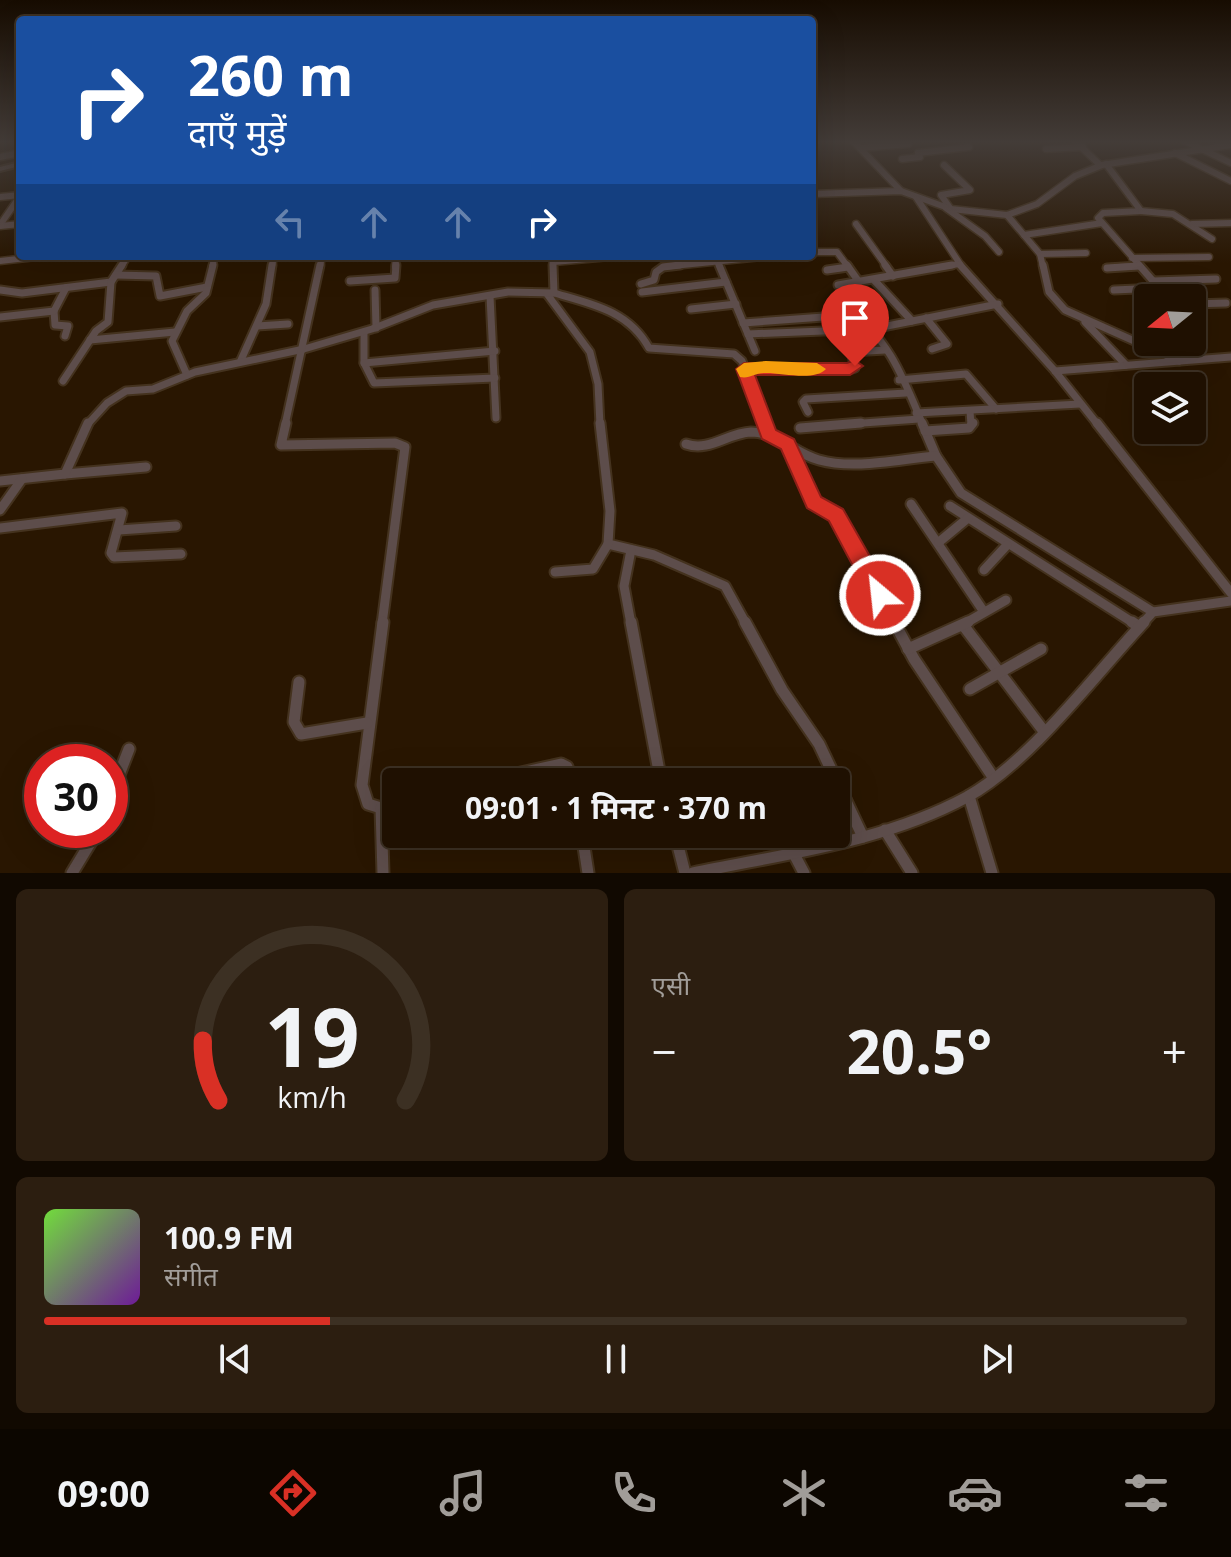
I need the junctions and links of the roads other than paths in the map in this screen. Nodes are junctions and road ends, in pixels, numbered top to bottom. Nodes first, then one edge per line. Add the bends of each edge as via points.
1 (892, 182) edge
2 (961, 182) edge
3 (1067, 182) edge
4 (1117, 182) edge
5 (901, 191) junction
6 (816, 194) edge
7 (916, 197) junction
8 (948, 208) junction
9 (1141, 211) junction
10 (4, 214) edge
11 (1007, 215) junction
12 (1102, 223) junction
13 (1231, 223) edge
14 (856, 224) dead end
15 (1190, 224) junction
16 (0, 225) edge
17 (1024, 235) junction
18 (1212, 239) dead end
19 (816, 252) edge
20 (999, 252) dead end
21 (1086, 253) dead end
22 (1040, 254) junction
23 (1209, 257) dead end
24 (1132, 258) junction
25 (125, 260) edge
26 (214, 260) edge
27 (273, 260) edge
28 (321, 260) edge
29 (396, 260) edge
30 (553, 260) edge
31 (704, 260) edge
32 (717, 260) edge
33 (959, 264) junction
34 (1139, 266) junction
35 (848, 267) junction
36 (1107, 268) dead end
37 (827, 270) dead end
38 (893, 276) junction
39 (113, 279) junction
40 (1216, 279) dead end
41 (874, 280) junction
42 (350, 281) dead end
43 (1153, 281) junction
44 (726, 282) junction
45 (859, 282) junction
46 (1156, 284) edge
47 (838, 285) dead end
48 (207, 287) junction
49 (66, 288) junction
50 (1134, 289) edge
51 (0, 290) edge
52 (375, 290) dead end
53 (1114, 290) dead end
54 (550, 293) junction
55 (490, 296) junction
56 (1226, 303) dead end
57 (736, 304) junction
58 (998, 304) junction
59 (1206, 304) edge
60 (691, 309) dead end
61 (54, 311) junction
62 (0, 317) edge
63 (926, 318) junction
64 (1083, 320) junction
65 (912, 321) junction
66 (743, 323) junction
67 (288, 324) dead end
68 (257, 326) junction
69 (376, 328) junction
70 (872, 329) junction
71 (175, 332) junction
72 (364, 332) junction
73 (748, 334) junction
74 (65, 336) dead end
75 (90, 340) junction
76 (304, 349) junction
77 (932, 349) dead end
78 (885, 350) junction
79 (495, 351) junction
80 (755, 351) dead end
81 (1231, 357) edge
82 (241, 360) junction
83 (1179, 361) junction
84 (364, 363) junction
85 (1126, 365) junction
86 (744, 369) junction
87 (1055, 371) junction
88 (187, 375) junction
89 (495, 378) junction
90 (899, 380) junction
91 (63, 381) dead end
92 (906, 393) junction
93 (1080, 404) junction
94 (996, 409) junction
95 (970, 411) junction
96 (808, 412) dead end
97 (917, 416) junction
98 (496, 418) dead end
99 (800, 428) dead end
100 (925, 431) junction
101 (768, 434) junction
102 (686, 444) dead end
103 (788, 444) junction
104 (936, 456) junction
105 (146, 467) dead end
106 (65, 474) junction
107 (22, 479) junction
108 (0, 481) edge
109 (911, 504) dead end
110 (950, 506) dead end
111 (0, 510) edge
112 (968, 518) junction
113 (176, 526) dead end
114 (0, 528) edge
115 (119, 530) junction
116 (939, 542) junction
117 (608, 544) junction
118 (1007, 545) junction
119 (631, 550) junction
120 (181, 554) dead end
121 (984, 570) dead end
122 (555, 572) dead end
123 (1231, 593) edge
124 (1006, 600) dead end
125 (1231, 601) edge
126 (984, 612) junction
127 (1153, 612) junction
128 (963, 625) junction
129 (1138, 626) junction
130 (908, 649) junction
131 (1041, 649) dead end
132 (1000, 672) junction
133 (299, 682) dead end
134 (970, 689) dead end
135 (367, 723) junction
136 (1043, 730) junction
137 (543, 768) edge
138 (567, 768) edge
139 (658, 768) edge
140 (993, 777) junction
141 (969, 796) junction
142 (381, 808) joint
143 (885, 830) junction
144 (863, 837) junction
145 (87, 848) edge
146 (584, 848) edge
147 (679, 848) edge
148 (794, 854) junction
149 (72, 873) edge
150 (383, 873) edge
151 (588, 873) edge
152 (685, 873) edge
153 (693, 873) edge
154 (804, 873) edge
155 (912, 873) edge
156 (992, 873) edge

1 - 5 street
2 - 8 street via 970,190 941,195
3 - 11 street via 1037,204
4 - 9 street
5 - 6 street
5 - 7 street
7 - 8 street
7 - 33 street
8 - 11 street
8 - 20 street via 982,231
9 - 12 street via 1103,213 1098,216
9 - 15 street via 1173,214
10 - 16 street
11 - 17 street
12 - 17 street
12 - 24 street
13 - 15 street
14 - 38 street
15 - 18 street
17 - 22 street
19 - 35 street via 834,251
21 - 22 street
22 - 64 street via 1049,292
23 - 24 street
24 - 34 street
25 - 39 street
26 - 48 street
27 - 68 street
28 - 76 street
29 - 42 street via 395,278
30 - 54 street
31 - 44 street via 663,267 642,288
32 - 44 street
33 - 38 street
33 - 58 street
34 - 36 street
34 - 43 street
35 - 37 street
35 - 45 street
38 - 41 street
39 - 48 street via 156,276 160,296
39 - 49 street
39 - 75 street via 108,322
40 - 43 street
41 - 45 street
41 - 65 street
43 - 46 street
44 - 57 street
45 - 47 street
48 - 71 street
49 - 51 street
49 - 61 street
50 - 53 street
52 - 69 street
54 - 55 street
54 - 86 street via 610,309 641,333 649,348 727,352 739,357
54 - 117 street via 550,302 590,352 598,384 610,511
55 - 69 street via 433,305
55 - 79 street
56 - 59 street
57 - 60 street
57 - 66 street
58 - 63 street
58 - 87 street
61 - 62 street
61 - 74 street via 55,325 68,326
63 - 65 street
63 - 77 street via 947,344
64 - 83 street
64 - 85 street
65 - 70 street
66 - 70 street via 851,315
66 - 73 street
67 - 68 street
68 - 82 street
69 - 72 street
70 - 73 street
70 - 78 street
71 - 75 street
71 - 88 street via 172,344
72 - 76 street
72 - 84 street
73 - 80 street
75 - 91 street
76 - 82 street
76 - 135 street via 281,445 405,447
78 - 86 street via 851,352 852,369
78 - 90 street
79 - 84 street
79 - 89 street
81 - 83 street
82 - 88 street
83 - 85 street
84 - 89 street via 380,384
85 - 87 street
86 - 101 street
87 - 93 street
88 - 106 street via 153,389 126,391 107,403 89,421
89 - 98 street
90 - 92 street
90 - 94 street via 966,374
92 - 96 street via 806,399
92 - 97 street
93 - 94 street
93 - 123 street
94 - 95 street
95 - 97 street
95 - 100 street via 969,428
97 - 99 street
97 - 100 street
100 - 104 street
101 - 102 street via 737,434 717,445
101 - 103 street
103 - 104 street via 822,462
103 - 130 street via 814,502 843,525
104 - 127 street via 961,493
105 - 106 street
106 - 107 street
107 - 108 street
107 - 111 street
109 - 116 street
110 - 112 street
112 - 116 street
112 - 118 street
113 - 115 street
114 - 115 street via 116,512 123,517
115 - 120 street via 114,557
116 - 126 street
117 - 119 street
117 - 122 street via 593,569
118 - 121 street
118 - 129 street
119 - 139 street via 624,586
119 - 144 street via 725,586 782,690 819,744
124 - 126 street
125 - 127 street
126 - 128 street
127 - 129 street
128 - 130 street
128 - 132 street
129 - 136 street
130 - 140 street
131 - 132 street
132 - 134 street
132 - 136 street
133 - 135 street via 294,722 301,734
135 - 142 street via 362,785 368,804
136 - 140 street via 1018,759
137 - 138 street
140 - 141 street
141 - 143 street
141 - 156 street
142 - 150 street
143 - 144 street
143 - 155 street
144 - 148 street
145 - 149 street
146 - 151 street
147 - 152 street
148 - 153 street
148 - 154 street

